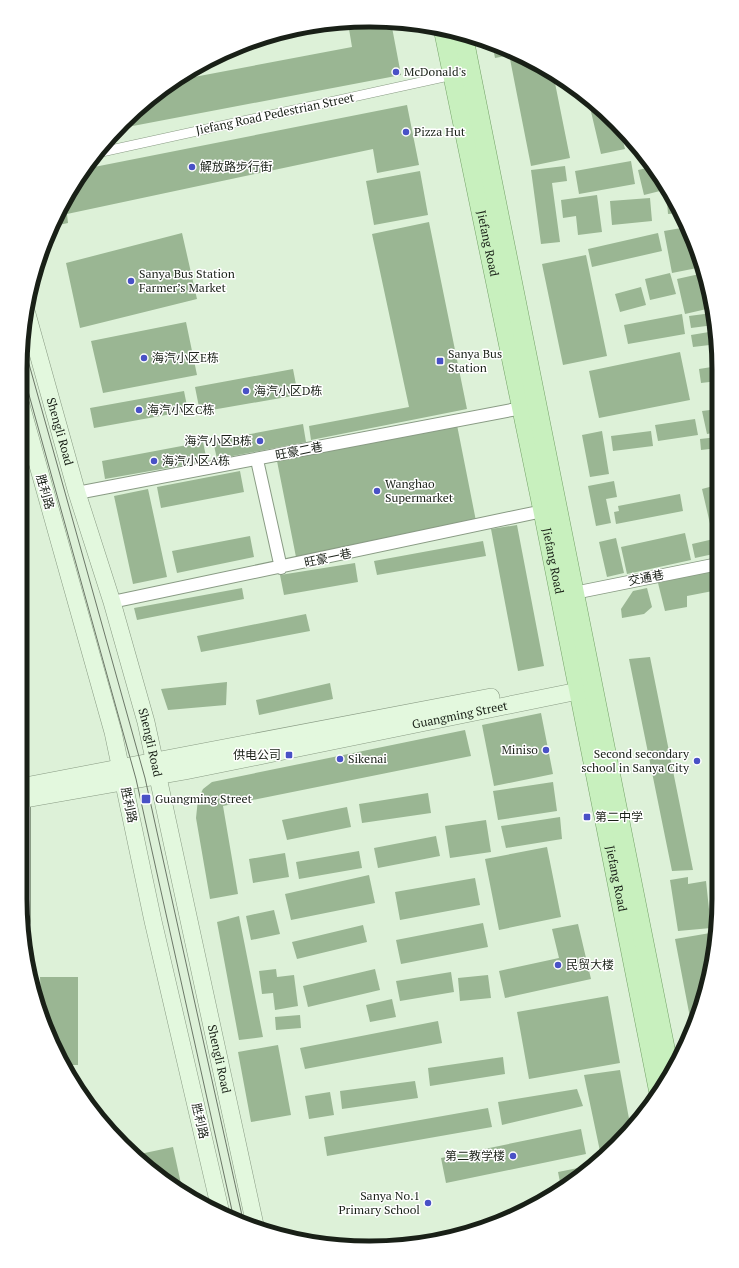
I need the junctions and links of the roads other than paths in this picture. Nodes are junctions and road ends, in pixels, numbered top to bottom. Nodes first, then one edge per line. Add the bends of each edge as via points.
1 (445, 36) edge
2 (464, 41) edge
3 (453, 74) junction
4 (106, 151) edge
5 (30, 325) edge
6 (522, 408) junction
7 (27, 426) edge
8 (257, 460) junction
9 (77, 493) junction
10 (543, 511) junction
11 (712, 565) edge
12 (281, 568) junction
13 (574, 593) junction
14 (112, 602) junction
15 (585, 684) junction
16 (156, 768) junction
17 (122, 775) junction
18 (27, 793) edge
19 (668, 1066) edge
20 (657, 1084) edge
21 (219, 1207) edge
22 (254, 1221) edge

1 - 3 main road, Jiefang Road
2 - 13 main road, Jiefang Road
3 - 4 street, Jiefang Road Pedestrian Street
3 - 6 main road, Jiefang Road
5 - 9 main road, Shengli Road
6 - 8 street, 旺豪二巷
6 - 10 main road, Jiefang Road
7 - 17 main road, 胜利路 via 110,720
8 - 9 street, 旺豪二巷
8 - 12 street
9 - 14 main road, Shengli Road
10 - 12 street, 旺豪一巷
10 - 15 main road, Jiefang Road
11 - 13 street, 交通巷
12 - 14 street, 旺豪一巷
13 - 15 main road, Jiefang Road
14 - 16 main road, Shengli Road via 143,710
15 - 16 main road, Guangming Street
15 - 19 main road, Jiefang Road
15 - 20 main road, Jiefang Road
16 - 17 main road, Guangming Street
16 - 22 main road, Shengli Road
17 - 18 main road, Guangming Street
17 - 21 main road, 胜利路

